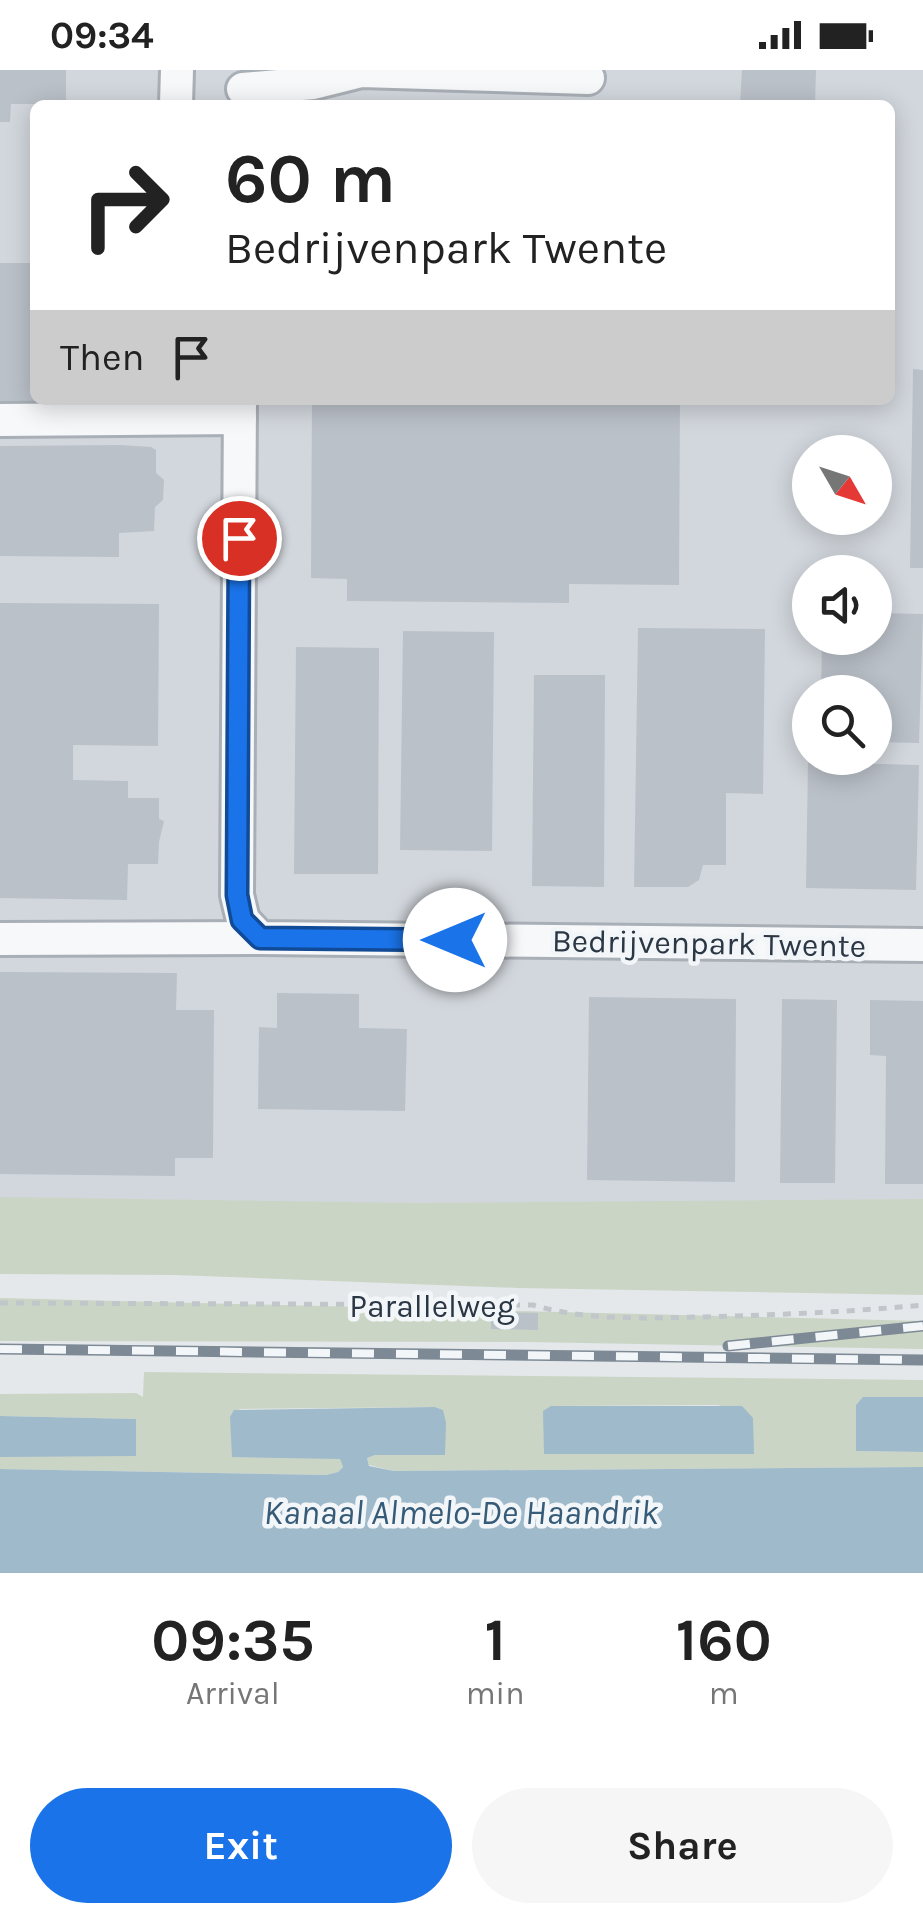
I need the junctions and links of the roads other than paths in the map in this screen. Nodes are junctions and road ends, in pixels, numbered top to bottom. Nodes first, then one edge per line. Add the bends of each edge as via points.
1 (177, 70) edge
2 (588, 78) dead end
3 (243, 88) edge
4 (176, 100) edge
5 (240, 409) edge
6 (0, 420) edge
7 (260, 938) junction
8 (0, 939) edge
9 (923, 945) edge

1 - 4 street
2 - 3 street via 361,72
5 - 6 street
5 - 7 street via 237,895 242,920
7 - 8 street, Bedrijvenpark Twente
7 - 9 street, Bedrijvenpark Twente

